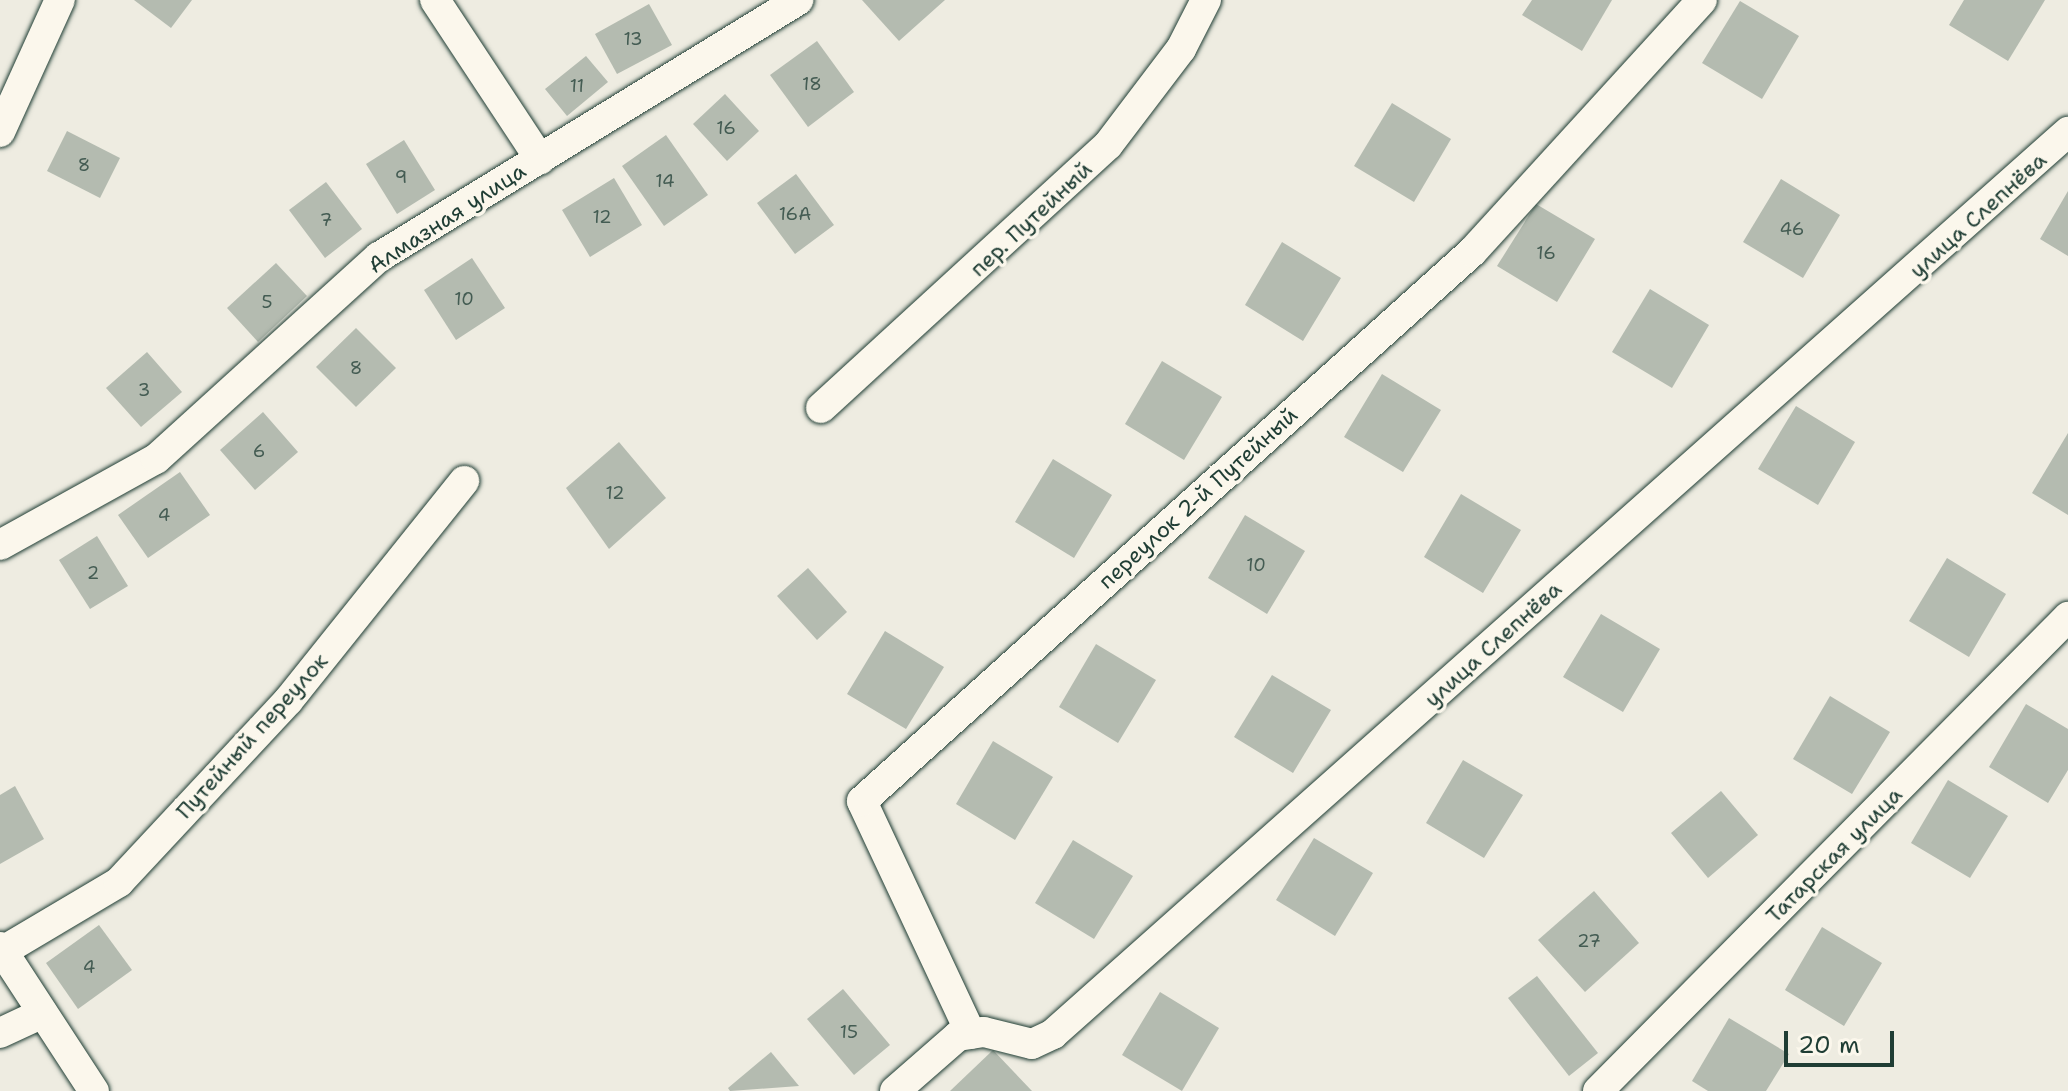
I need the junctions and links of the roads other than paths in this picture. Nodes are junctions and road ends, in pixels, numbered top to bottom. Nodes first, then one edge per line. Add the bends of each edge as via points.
1 (60, 0) edge
2 (435, 0) edge
3 (798, 0) edge
4 (1206, 0) edge
5 (1702, 0) edge
6 (0, 132) edge
7 (2068, 132) edge
8 (540, 159) junction
9 (821, 408) dead end
10 (464, 481) dead end
11 (0, 545) edge
12 (2068, 617) edge
13 (1, 949) edge
14 (43, 1013) junction
15 (0, 1033) edge
16 (971, 1034) junction
17 (94, 1091) edge
18 (895, 1091) edge
19 (1598, 1091) edge

1 - 6 street
2 - 8 street
3 - 8 street, Алмазная улица
4 - 9 street, пер. Путейный via 1181,49 1108,145
5 - 16 street, переулок 2-й Путейный via 1472,252 862,801
7 - 16 street, улица Слепнёва via 1053,1034 1032,1044
8 - 11 street, Алмазная улица via 379,257 156,459
10 - 13 street, Путейный переулок via 288,701 119,882
12 - 19 street, Татарская улица
13 - 14 street
14 - 15 street
14 - 17 street
16 - 18 street via 958,1036

